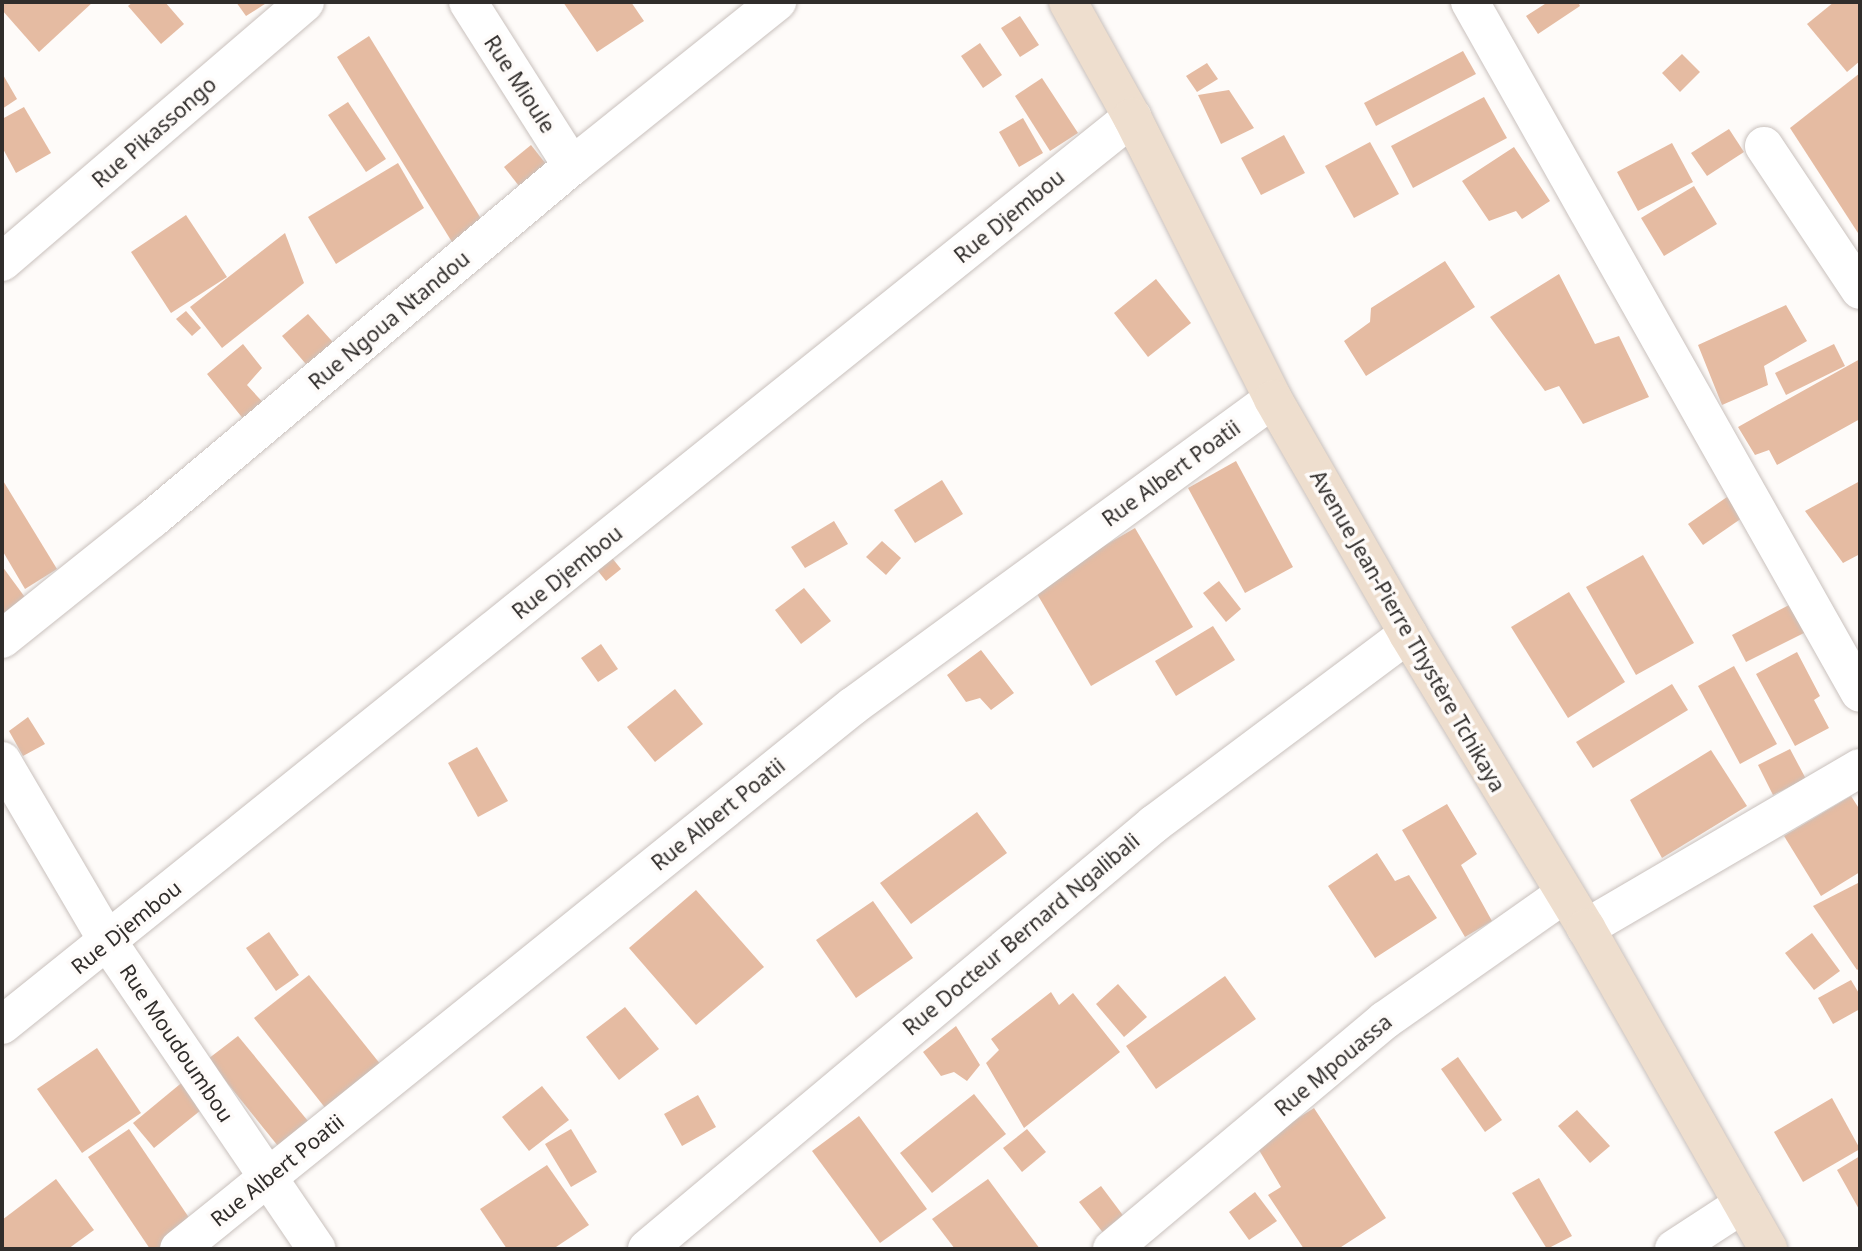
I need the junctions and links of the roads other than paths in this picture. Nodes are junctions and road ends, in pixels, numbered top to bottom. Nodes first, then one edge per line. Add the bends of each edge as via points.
1 (305, 2) edge
2 (468, 2) edge
3 (777, 2) edge
4 (1068, 2) edge
5 (1470, 2) edge
6 (1132, 117) junction
7 (1765, 146) dead end
8 (572, 166) junction
9 (2, 262) edge
10 (1860, 290) edge
11 (1273, 399) junction
12 (1408, 634) junction
13 (2, 639) edge
14 (1860, 693) edge
15 (2, 761) edge
16 (1860, 768) edge
17 (1564, 894) junction
18 (1586, 928) junction
19 (108, 942) junction
20 (2, 1025) edge
21 (268, 1177) junction
22 (1743, 1204) junction
23 (179, 1249) edge
24 (317, 1249) edge
25 (647, 1249) edge
26 (1112, 1249) edge
27 (1674, 1249) edge
28 (1768, 1249) edge

1 - 9 street, Rue Pikassongo
2 - 8 street, Rue Mioule
3 - 8 street, Rue Ngoua Ntandou
4 - 6 street, Avenue Jean-Pierre Thystère Tchikaya
5 - 14 street
6 - 11 street, Avenue Jean-Pierre Thystère Tchikaya
6 - 19 street, Rue Djembou
7 - 10 street
8 - 13 street, Rue Ngoua Ntandou
11 - 12 street, Avenue Jean-Pierre Thystère Tchikaya
11 - 21 street, Rue Albert Poatii via 853,706
12 - 17 street, Avenue Jean-Pierre Thystère Tchikaya
12 - 25 street, Rue Docteur Bernard Ngalibali via 1154,824
15 - 19 street, Rue Moudoumbou
16 - 18 street
17 - 18 street, Avenue Jean-Pierre Thystère Tchikaya
17 - 26 street, Rue Mpouassa via 1385,1020
18 - 22 street, Avenue Jean-Pierre Thystère Tchikaya
19 - 20 street, Rue Djembou
19 - 21 street, Rue Moudoumbou
21 - 23 street, Rue Albert Poatii
21 - 24 street, Rue Moudoumbou
22 - 27 street
22 - 28 street, Avenue Jean-Pierre Thystère Tchikaya

